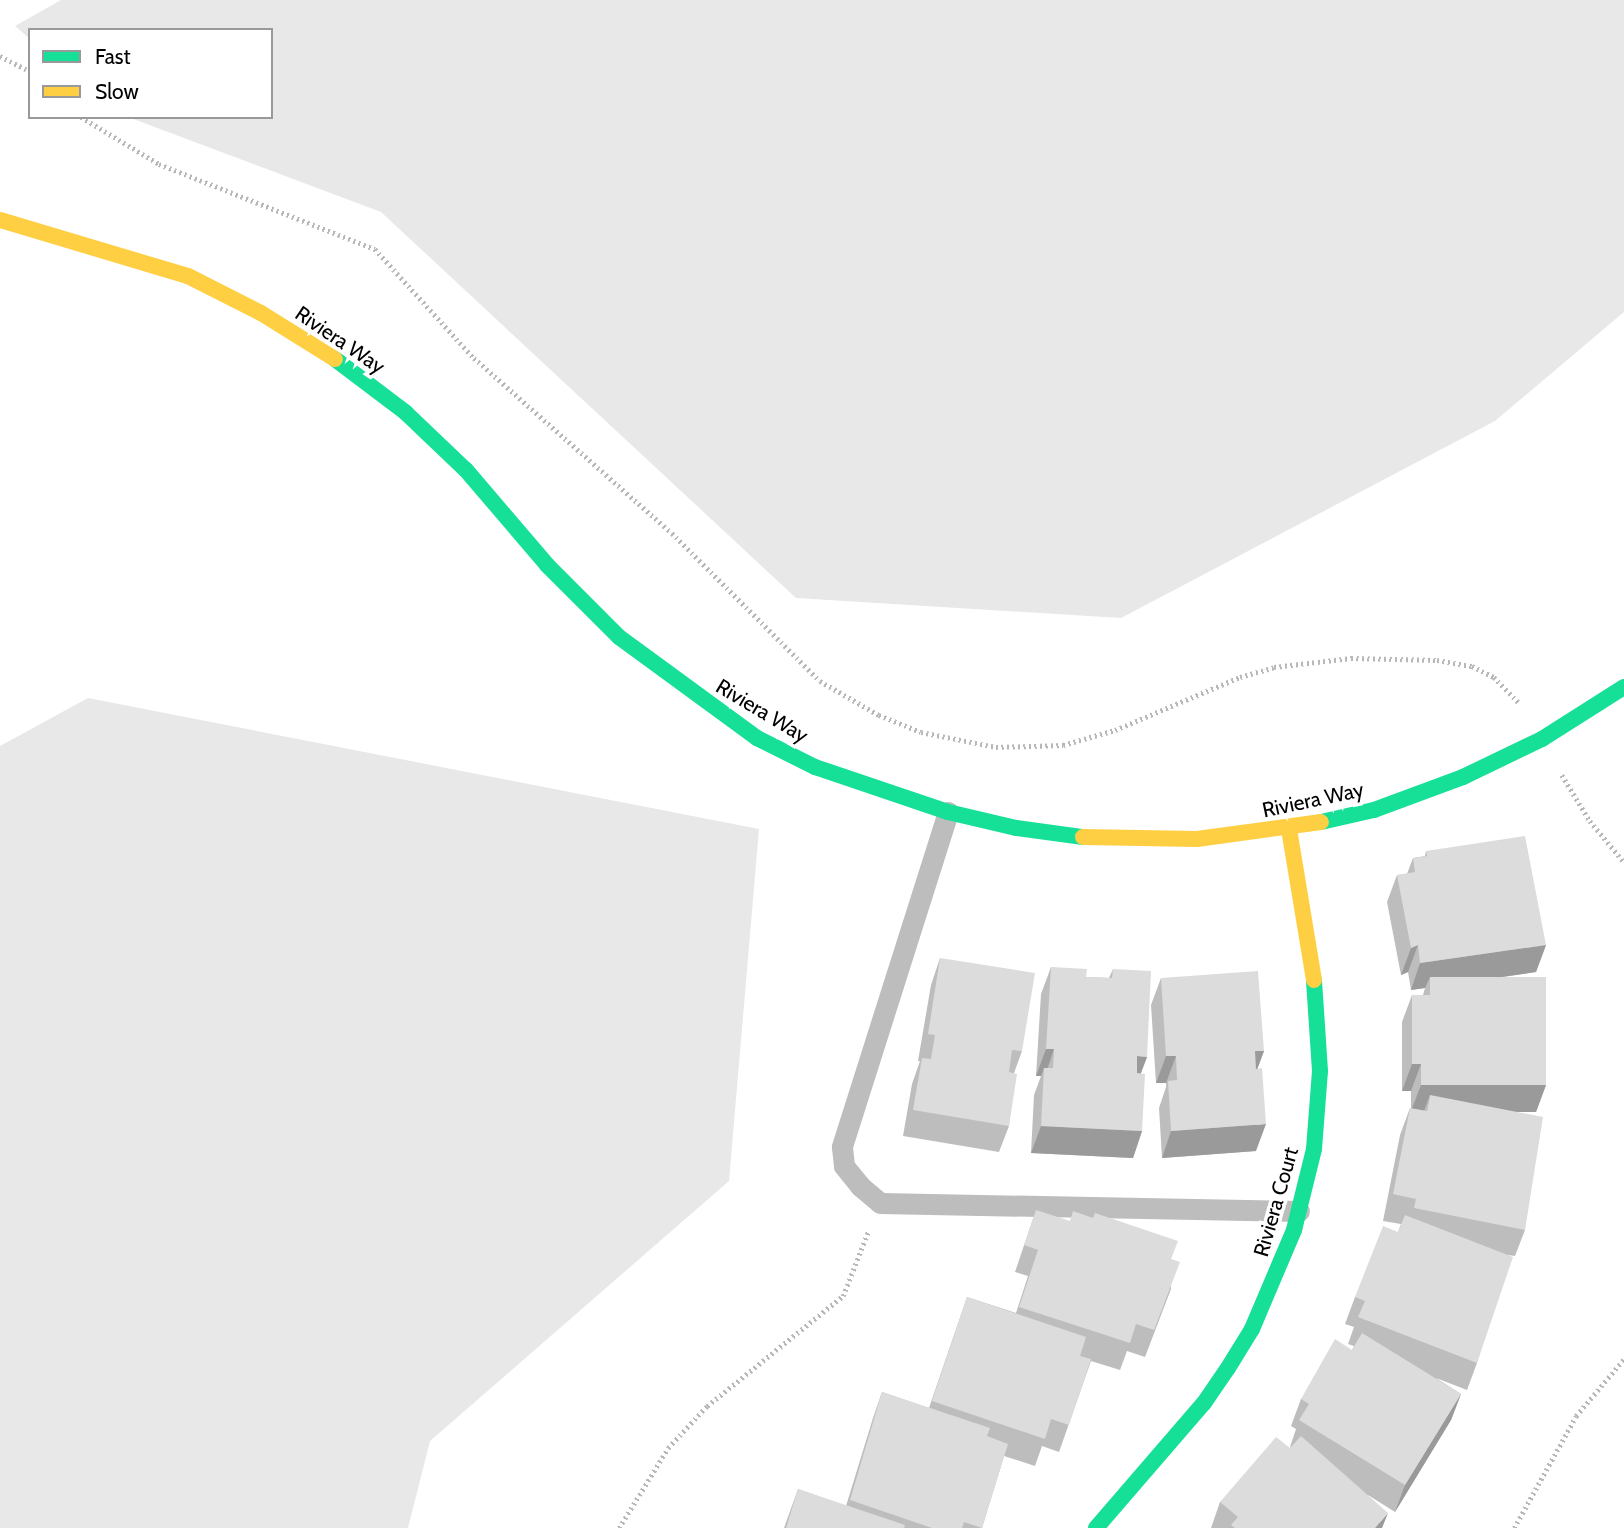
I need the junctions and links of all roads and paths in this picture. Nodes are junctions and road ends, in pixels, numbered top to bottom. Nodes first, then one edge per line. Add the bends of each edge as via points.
1 (0, 56) edge
2 (28, 70) edge
3 (84, 119) edge
4 (0, 220) edge
5 (1624, 687) edge
6 (1514, 695) dead end
7 (1559, 768) dead end
8 (948, 813) junction
9 (1289, 829) junction
10 (1624, 862) edge
11 (880, 1203) junction
12 (1299, 1211) junction
13 (1624, 1359) edge
14 (619, 1528) edge
15 (1096, 1528) edge
16 (1514, 1528) edge

1 - 2 path
3 - 6 path via 159,164 375,249 474,358 672,533 820,681 879,715 922,732 996,747 1063,745 1115,730 1240,677 1274,667 1351,658 1455,662 1494,677
4 - 8 street, Riviera Way via 188,276 261,313 338,361 405,412 466,470 547,565 619,637 687,690 757,738 815,767
5 - 9 street, Riviera Way via 1542,739 1463,777 1374,810
7 - 10 path via 1590,821
8 - 9 street, Riviera Way via 1094,838 1185,839
8 - 11 lane via 842,1147 844,1166
9 - 12 street, Riviera Court via 1314,974 1320,1070 1314,1149
11 - 12 lane
11 - 14 path via 843,1297 707,1406 668,1448
12 - 15 street, Riviera Court via 1275,1280 1228,1368 1205,1403
13 - 16 path via 1577,1416

